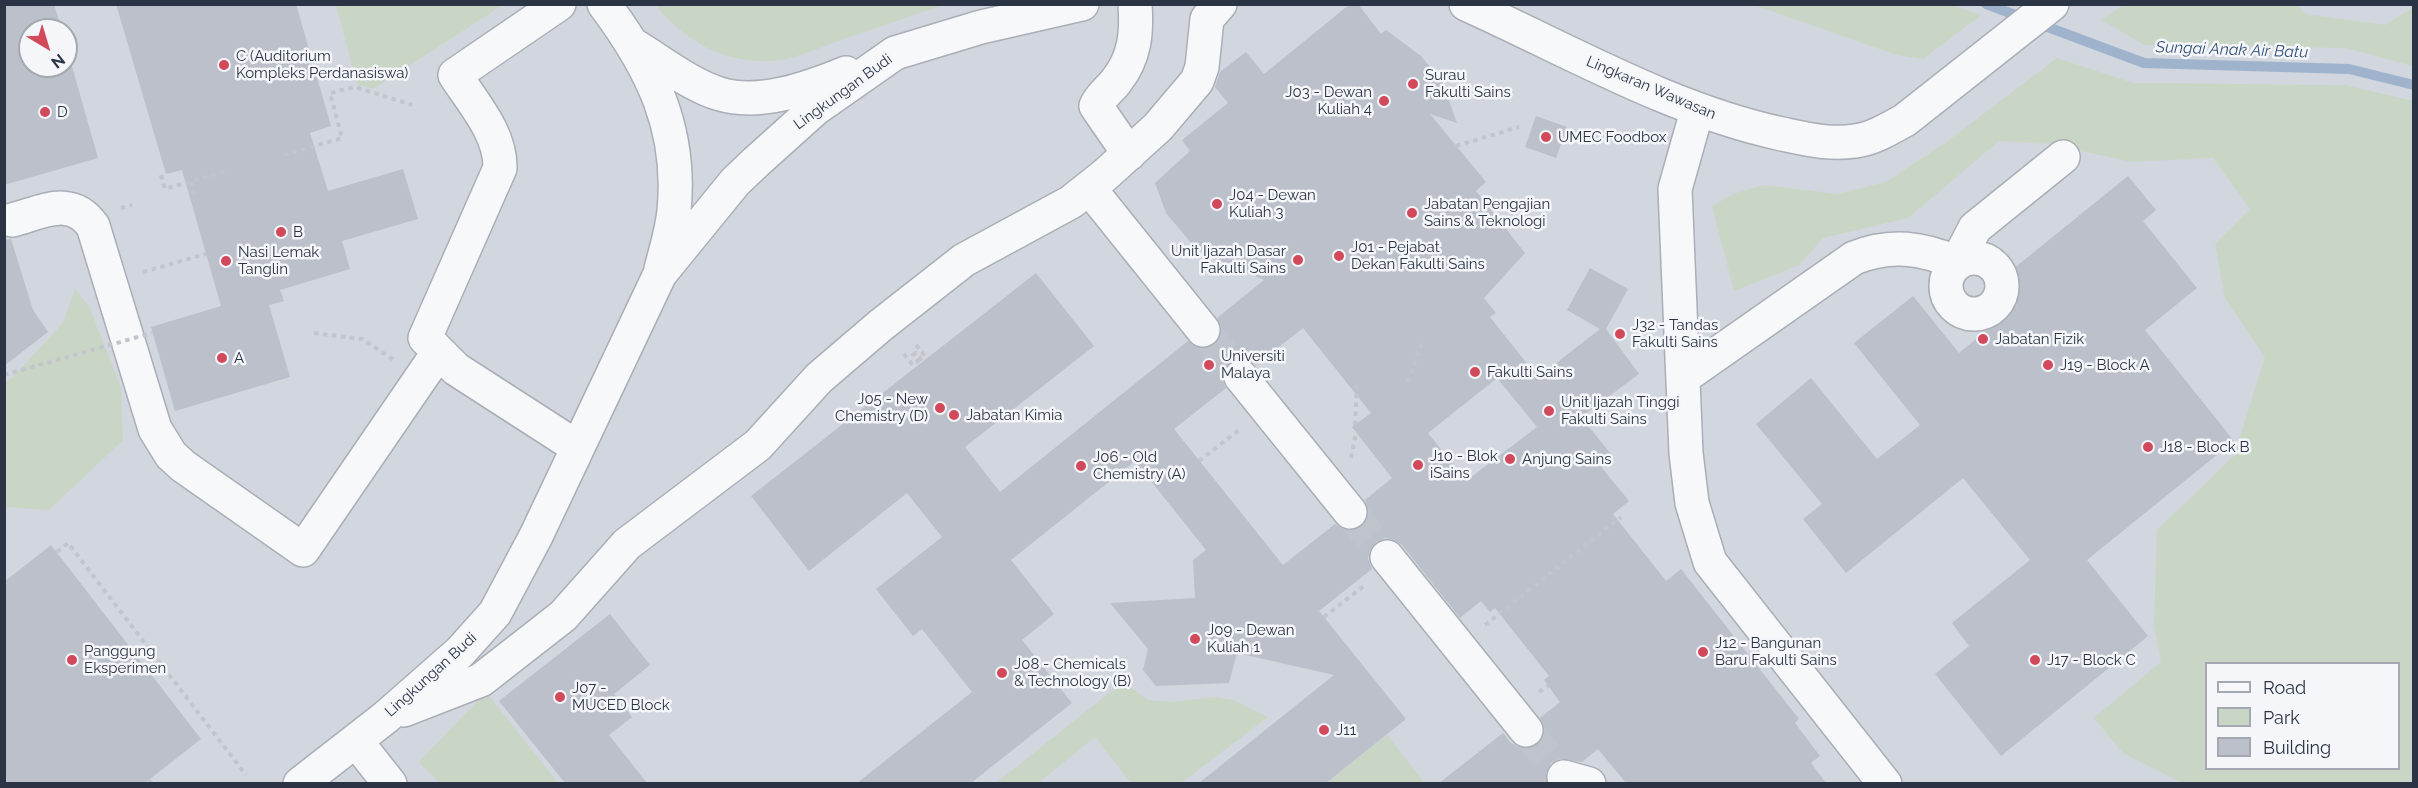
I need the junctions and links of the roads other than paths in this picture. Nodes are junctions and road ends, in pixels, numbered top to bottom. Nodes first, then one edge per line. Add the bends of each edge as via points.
1 (559, 4) edge
2 (604, 4) edge
3 (1082, 4) edge
4 (1136, 4) edge
5 (1220, 4) edge
6 (1467, 4) edge
7 (2052, 4) edge
8 (635, 46) junction
9 (895, 53) junction
10 (1697, 111) junction
11 (1129, 154) junction
12 (2063, 157) dead end
13 (1089, 189) junction
14 (12, 220) dead end
15 (660, 274) junction
16 (1203, 330) tunnel mouth
17 (438, 353) junction
18 (1241, 377) tunnel mouth
19 (1684, 377) junction
20 (577, 447) junction
21 (1350, 512) tunnel mouth
22 (1378, 569) tunnel mouth
23 (386, 717) junction
24 (1526, 730) tunnel mouth
25 (356, 741) junction
26 (387, 782) edge
27 (300, 783) edge
28 (1885, 783) edge

1 - 17 street via 455,75 495,139 500,168 425,338
2 - 8 street, Lingkungan Budi
3 - 9 street, Lingkungan Budi via 981,27
4 - 11 street via 1132,54 1117,82 1096,106
5 - 11 street via 1207,18 1197,81 1158,128
6 - 10 street, Lingkaran Wawasan
7 - 10 street, Lingkaran Wawasan via 1905,120 1855,141 1805,139
8 - 9 street via 720,94 756,98 810,88
8 - 15 street, Lingkungan Budi via 659,96 673,154 674,213
9 - 15 street, Lingkungan Budi via 815,109 773,145 735,182
10 - 19 street via 1675,189
11 - 13 street
12 - 19 street via 1975,228 1967,238 1964,261 1929,251 1879,250 1854,258
13 - 16 street
13 - 23 street via 964,260 881,325 819,378 758,445 627,544 563,616 481,680
14 - 17 street via 62,207 79,211 93,226 155,429 171,455 303,550
15 - 20 street, Lingkungan Budi
17 - 20 street via 456,369
18 - 21 street
19 - 28 street via 1692,503 1710,562
20 - 23 street, Lingkungan Budi via 495,613 460,652
22 - 24 street via 1458,646
23 - 25 street, Lingkungan Budi
25 - 26 street
25 - 27 street, Lingkungan Budi

